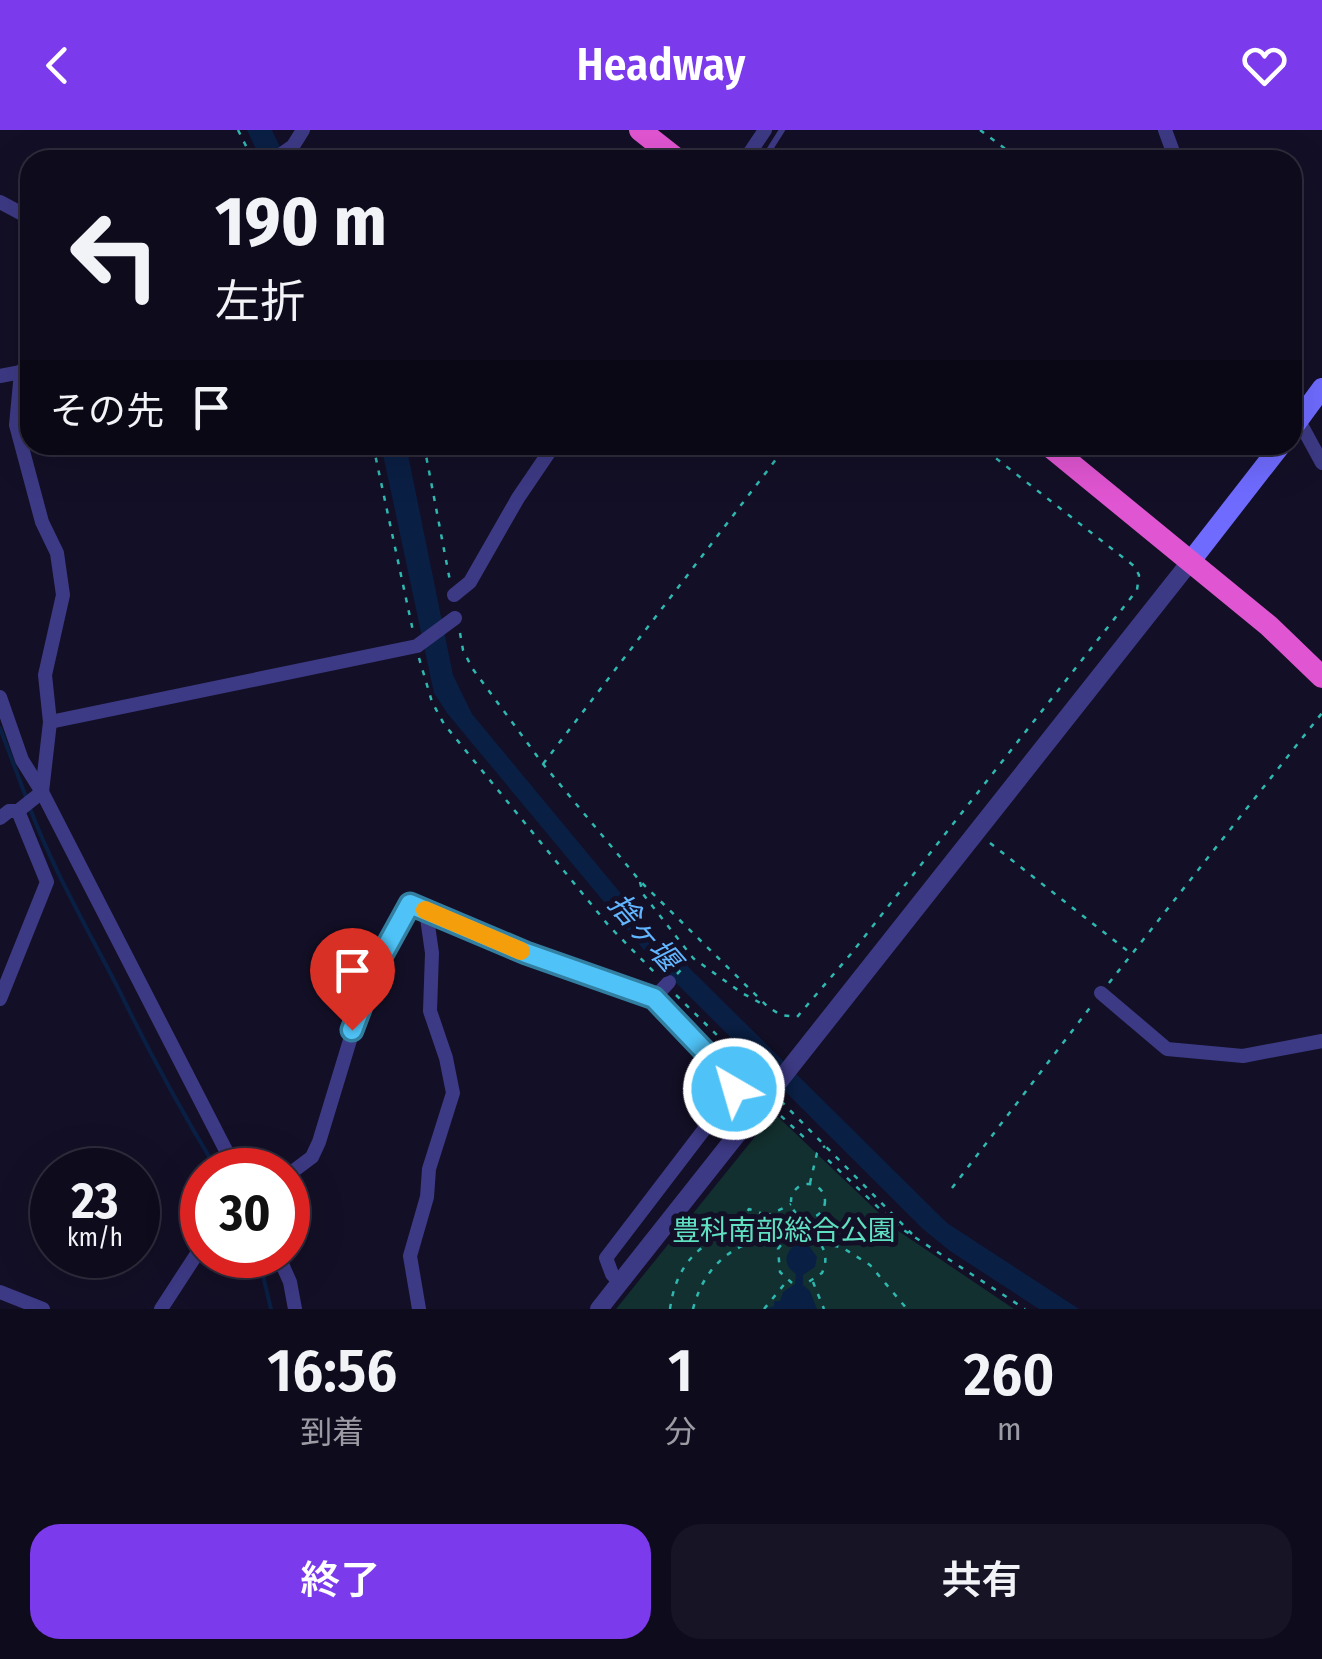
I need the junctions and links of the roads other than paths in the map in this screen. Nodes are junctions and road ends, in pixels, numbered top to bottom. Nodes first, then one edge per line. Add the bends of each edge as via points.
1 (303, 130) edge
2 (640, 130) edge
3 (285, 150) edge
4 (665, 150) edge
5 (1322, 388) edge
6 (20, 402) edge
7 (1302, 411) edge
8 (1302, 432) edge
9 (20, 441) edge
10 (24, 455) edge
11 (547, 455) edge
12 (1060, 455) edge
13 (1274, 455) edge
14 (1322, 463) edge
15 (1197, 568) junction
16 (454, 595) road end
17 (450, 621) road end
18 (1322, 657) edge
19 (1322, 677) edge
20 (0, 696) edge
21 (50, 722) junction
22 (42, 792) junction
23 (18, 811) junction
24 (0, 818) edge
25 (426, 911) junction
26 (668, 985) road end
27 (1101, 993) road end
28 (654, 998) junction
29 (0, 999) edge
30 (1322, 1041) edge
31 (225, 1148) edge
32 (310, 1158) edge
33 (181, 1278) edge
34 (288, 1278) edge
35 (620, 1283) junction
36 (0, 1292) edge
37 (42, 1309) edge
38 (160, 1309) edge
39 (295, 1309) edge
40 (419, 1309) edge
41 (599, 1309) edge

1 - 3 street
2 - 4 highway
5 - 7 main road
6 - 9 street
8 - 14 street
10 - 21 street via 57,553 63,595 45,675
11 - 16 street via 470,582
12 - 15 highway
13 - 15 main road
15 - 18 highway
15 - 19 highway
15 - 35 street via 977,832
17 - 21 street via 418,646
20 - 22 street via 22,760
21 - 22 street
22 - 23 street
22 - 31 street
23 - 24 street
23 - 29 street via 47,882
25 - 28 street
25 - 32 street via 410,904 377,964
25 - 40 street via 430,1011 452,1093 410,1256
26 - 28 street
27 - 30 street via 1167,1049 1243,1056
28 - 35 street via 734,1085 606,1258
33 - 38 street
34 - 39 street
35 - 41 street
36 - 37 street

